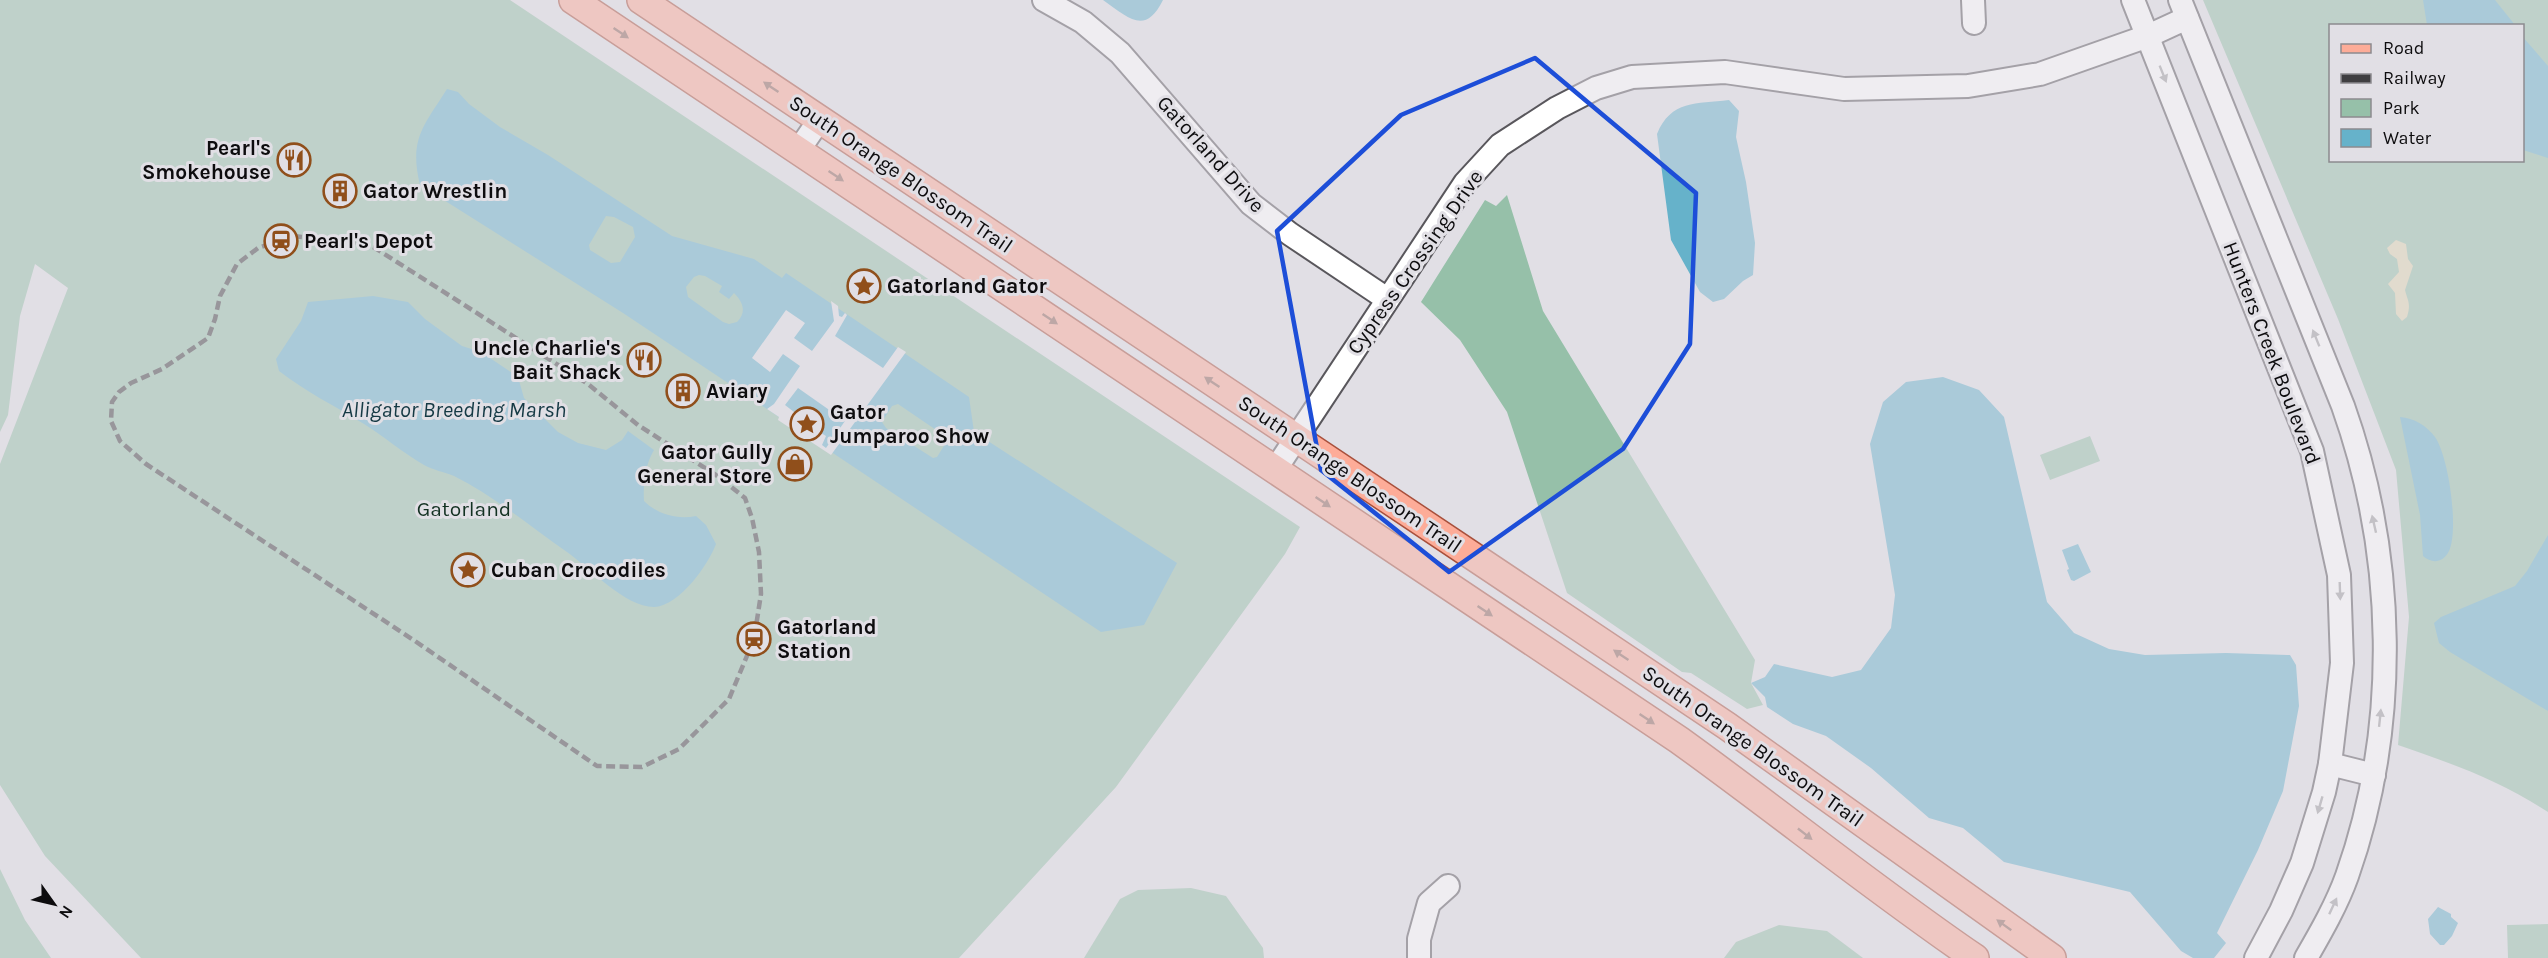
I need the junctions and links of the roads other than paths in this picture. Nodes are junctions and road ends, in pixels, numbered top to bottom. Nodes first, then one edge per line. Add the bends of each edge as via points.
1 (573, 0) edge
2 (641, 0) edge
3 (1044, 0) edge
4 (1972, 0) edge
5 (2133, 0) edge
6 (2184, 9) edge
7 (1974, 23) dead end
8 (2148, 36) junction
9 (820, 119) junction
10 (798, 151) junction
11 (1387, 299) junction
12 (1295, 438) junction
13 (1275, 470) junction
14 (2330, 764) junction
15 (2374, 775) junction
16 (1448, 886) dead end
17 (1419, 958) edge
18 (1975, 958) edge
19 (2052, 958) edge
20 (2256, 958) edge
21 (2307, 958) edge

1 -> 10 main road, South Orange Blossom Trail
9 -> 2 main road, South Orange Blossom Trail
3 - 11 street, Gatorland Drive via 1083,22 1120,53 1251,204
4 - 7 street
5 - 8 street, Hunters Creek Boulevard
6 - 8 street, Cypress Crossing Drive
15 -> 6 street via 2383,690 2385,610 2377,536 2353,433
8 - 11 street, Cypress Crossing Drive via 2040,74 1968,86 1844,89 1725,72 1632,77 1596,88 1500,145 1465,183
8 -> 14 street, Hunters Creek Boulevard via 2312,451 2339,575 2342,663
9 - 10 street
12 -> 9 main road, South Orange Blossom Trail
10 -> 13 main road, South Orange Blossom Trail
11 - 12 street, Cypress Crossing Drive
12 - 13 street, Cypress Crossing Drive
19 -> 12 main road, South Orange Blossom Trail via 1727,726
13 -> 18 main road, South Orange Blossom Trail via 1679,741
14 - 15 street
14 -> 20 street, Hunters Creek Boulevard via 2302,863
21 -> 15 street via 2346,877
16 - 17 street via 1429,903 1419,939

